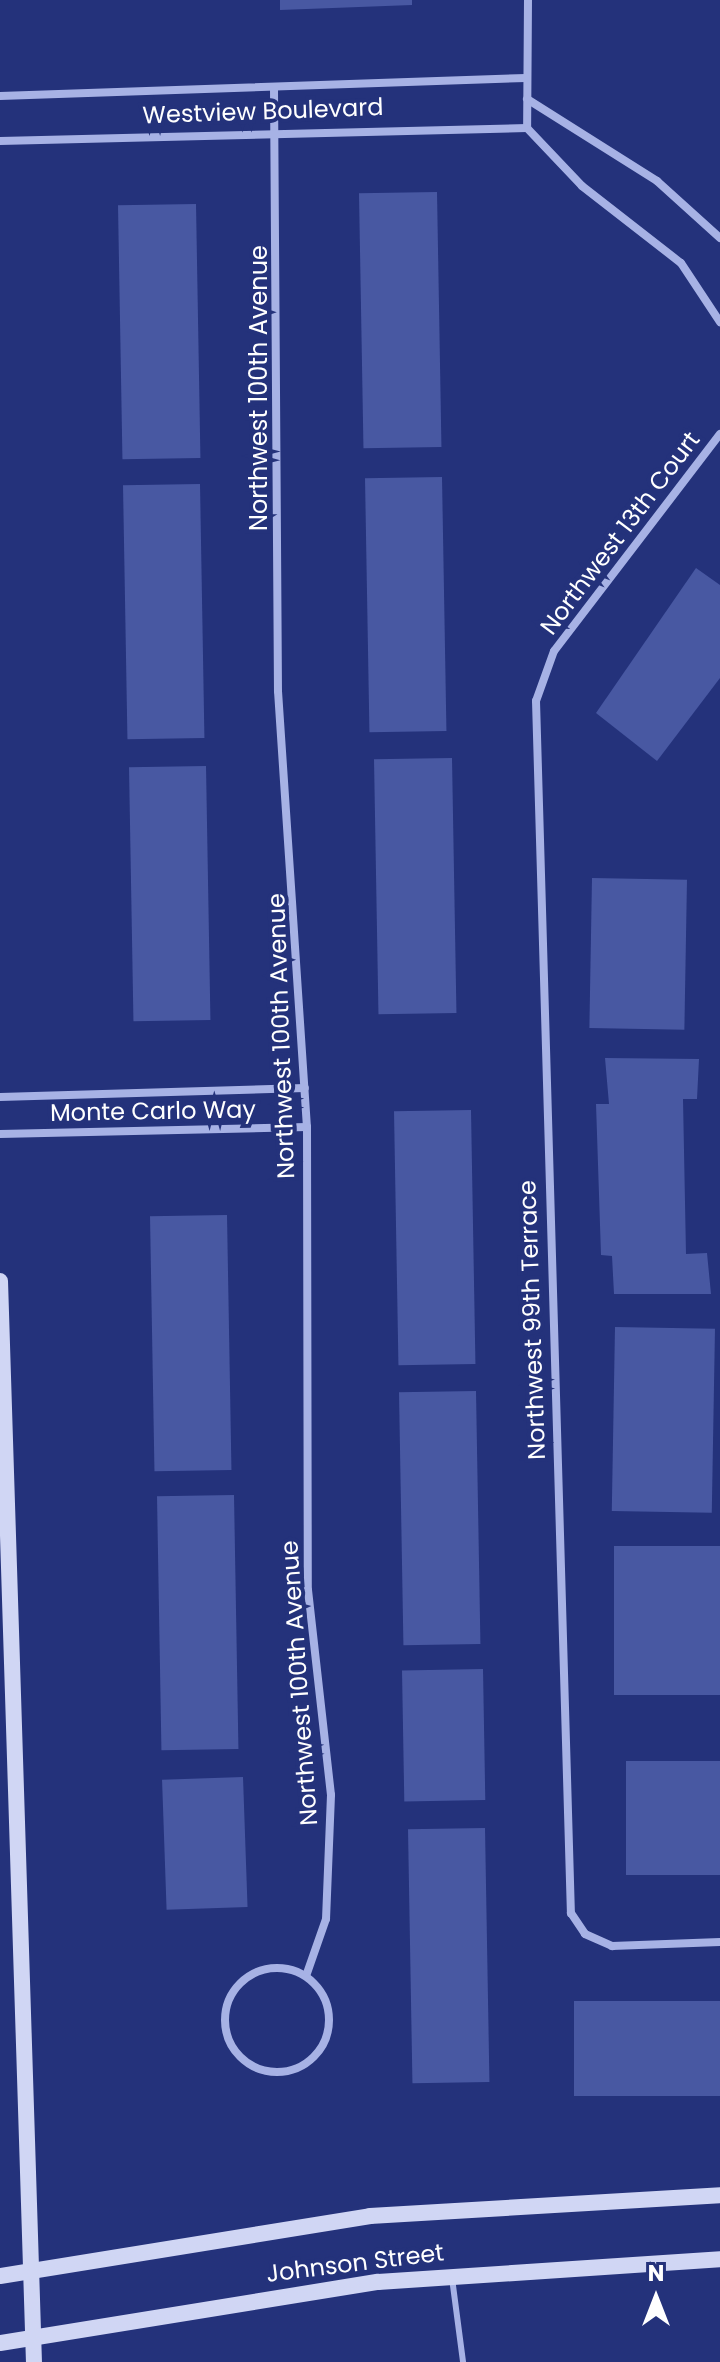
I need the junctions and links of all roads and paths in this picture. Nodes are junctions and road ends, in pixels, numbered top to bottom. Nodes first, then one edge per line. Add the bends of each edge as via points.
1 (528, 0) edge
2 (526, 78) junction
3 (274, 89) junction
4 (0, 96) edge
5 (527, 99) junction
6 (527, 128) junction
7 (274, 130) junction
8 (0, 141) edge
9 (720, 238) edge
10 (720, 322) edge
11 (720, 434) edge
12 (536, 701) joint
13 (305, 1088) junction
14 (0, 1097) edge
15 (307, 1127) junction
16 (0, 1134) edge
17 (0, 1281) edge
18 (720, 1942) edge
19 (306, 1976) junction
20 (720, 2195) edge
21 (720, 2259) edge
22 (32, 2271) junction
23 (452, 2275) junction
24 (0, 2276) edge
25 (34, 2338) junction
26 (0, 2343) edge
27 (34, 2362) edge
28 (463, 2362) edge

1 - 2 street
2 - 3 street, Westview Boulevard
2 - 5 street
3 - 4 street, Westview Boulevard
3 - 7 street, Northwest 100th Avenue
5 - 6 street
5 - 9 street via 657,181
6 - 7 street, Westview Boulevard
6 - 10 street via 582,186 681,263
7 - 8 street, Westview Boulevard
7 - 13 street, Northwest 100th Avenue via 278,691
11 - 12 street, Northwest 13th Court via 554,651
12 - 18 street, Northwest 99th Terrace via 571,1913 585,1934 612,1946
13 - 14 street, Monte Carlo Way
13 - 15 street, Northwest 100th Avenue
15 - 16 street, Monte Carlo Way
15 - 19 street, Northwest 100th Avenue via 308,1590 331,1795 326,1919
17 - 22 street
19 - 19 street via 259,1971 233,1992 228,2039 249,2064 284,2072 316,2056 329,2014
20 - 22 street, Johnson Street via 370,2216
21 - 23 street, Johnson Street
22 - 24 street, Johnson Street
22 - 25 street
23 - 25 street, Johnson Street
23 - 28 lane
25 - 26 street, Johnson Street
25 - 27 street

